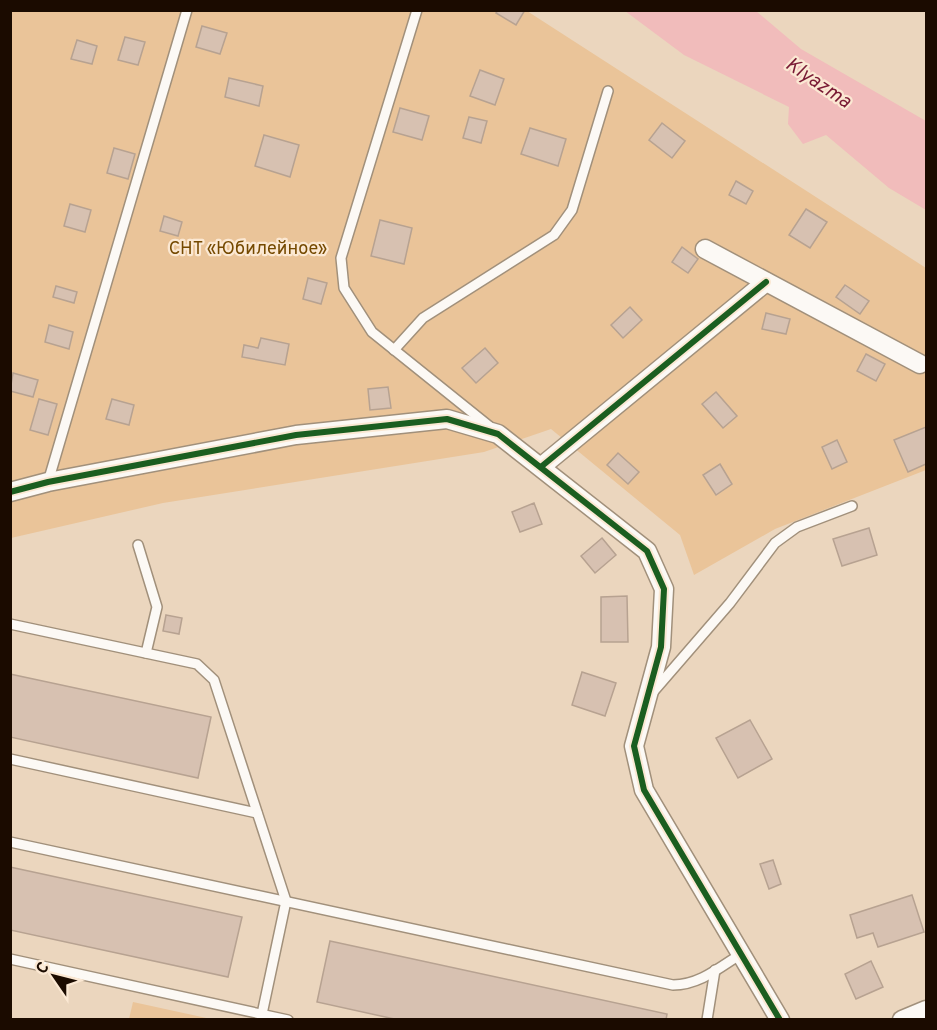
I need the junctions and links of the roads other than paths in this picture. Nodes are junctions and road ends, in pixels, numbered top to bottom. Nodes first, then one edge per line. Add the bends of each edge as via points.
1 (187, 10) edge
2 (417, 10) edge
3 (608, 91) dead end
4 (705, 249) dead end
5 (766, 282) junction
6 (394, 350) junction
7 (920, 364) dead end
8 (498, 434) junction
9 (542, 466) junction
10 (48, 482) junction
11 (10, 492) edge
12 (852, 506) dead end
13 (138, 545) dead end
14 (10, 624) edge
15 (146, 653) junction
16 (647, 699) junction
17 (10, 759) edge
18 (257, 813) junction
19 (10, 842) edge
20 (286, 902) junction
21 (741, 954) junction
22 (10, 959) edge
23 (715, 970) junction
24 (927, 1010) edge
25 (262, 1014) junction
26 (288, 1020) edge
27 (707, 1020) edge
28 (780, 1020) edge
29 (902, 1020) edge

1 - 10 lane
2 - 6 lane via 341,258 344,288 372,332
3 - 6 lane via 572,210 554,235 423,318
4 - 5 street
5 - 7 street
5 - 9 street
6 - 8 lane
8 - 9 street
8 - 10 street via 447,419 296,435
9 - 16 street via 647,551 664,589 661,648
10 - 11 street
12 - 16 lane via 797,527 775,543 730,603
13 - 15 lane via 157,607
14 - 15 lane
15 - 18 lane via 197,664 214,680
16 - 21 street via 634,746 644,790
17 - 18 lane
18 - 20 lane
19 - 20 lane
20 - 23 lane via 673,986 687,985
20 - 25 lane
21 - 23 lane
21 - 28 street
22 - 25 lane
23 - 27 lane
24 - 29 street
25 - 26 lane

